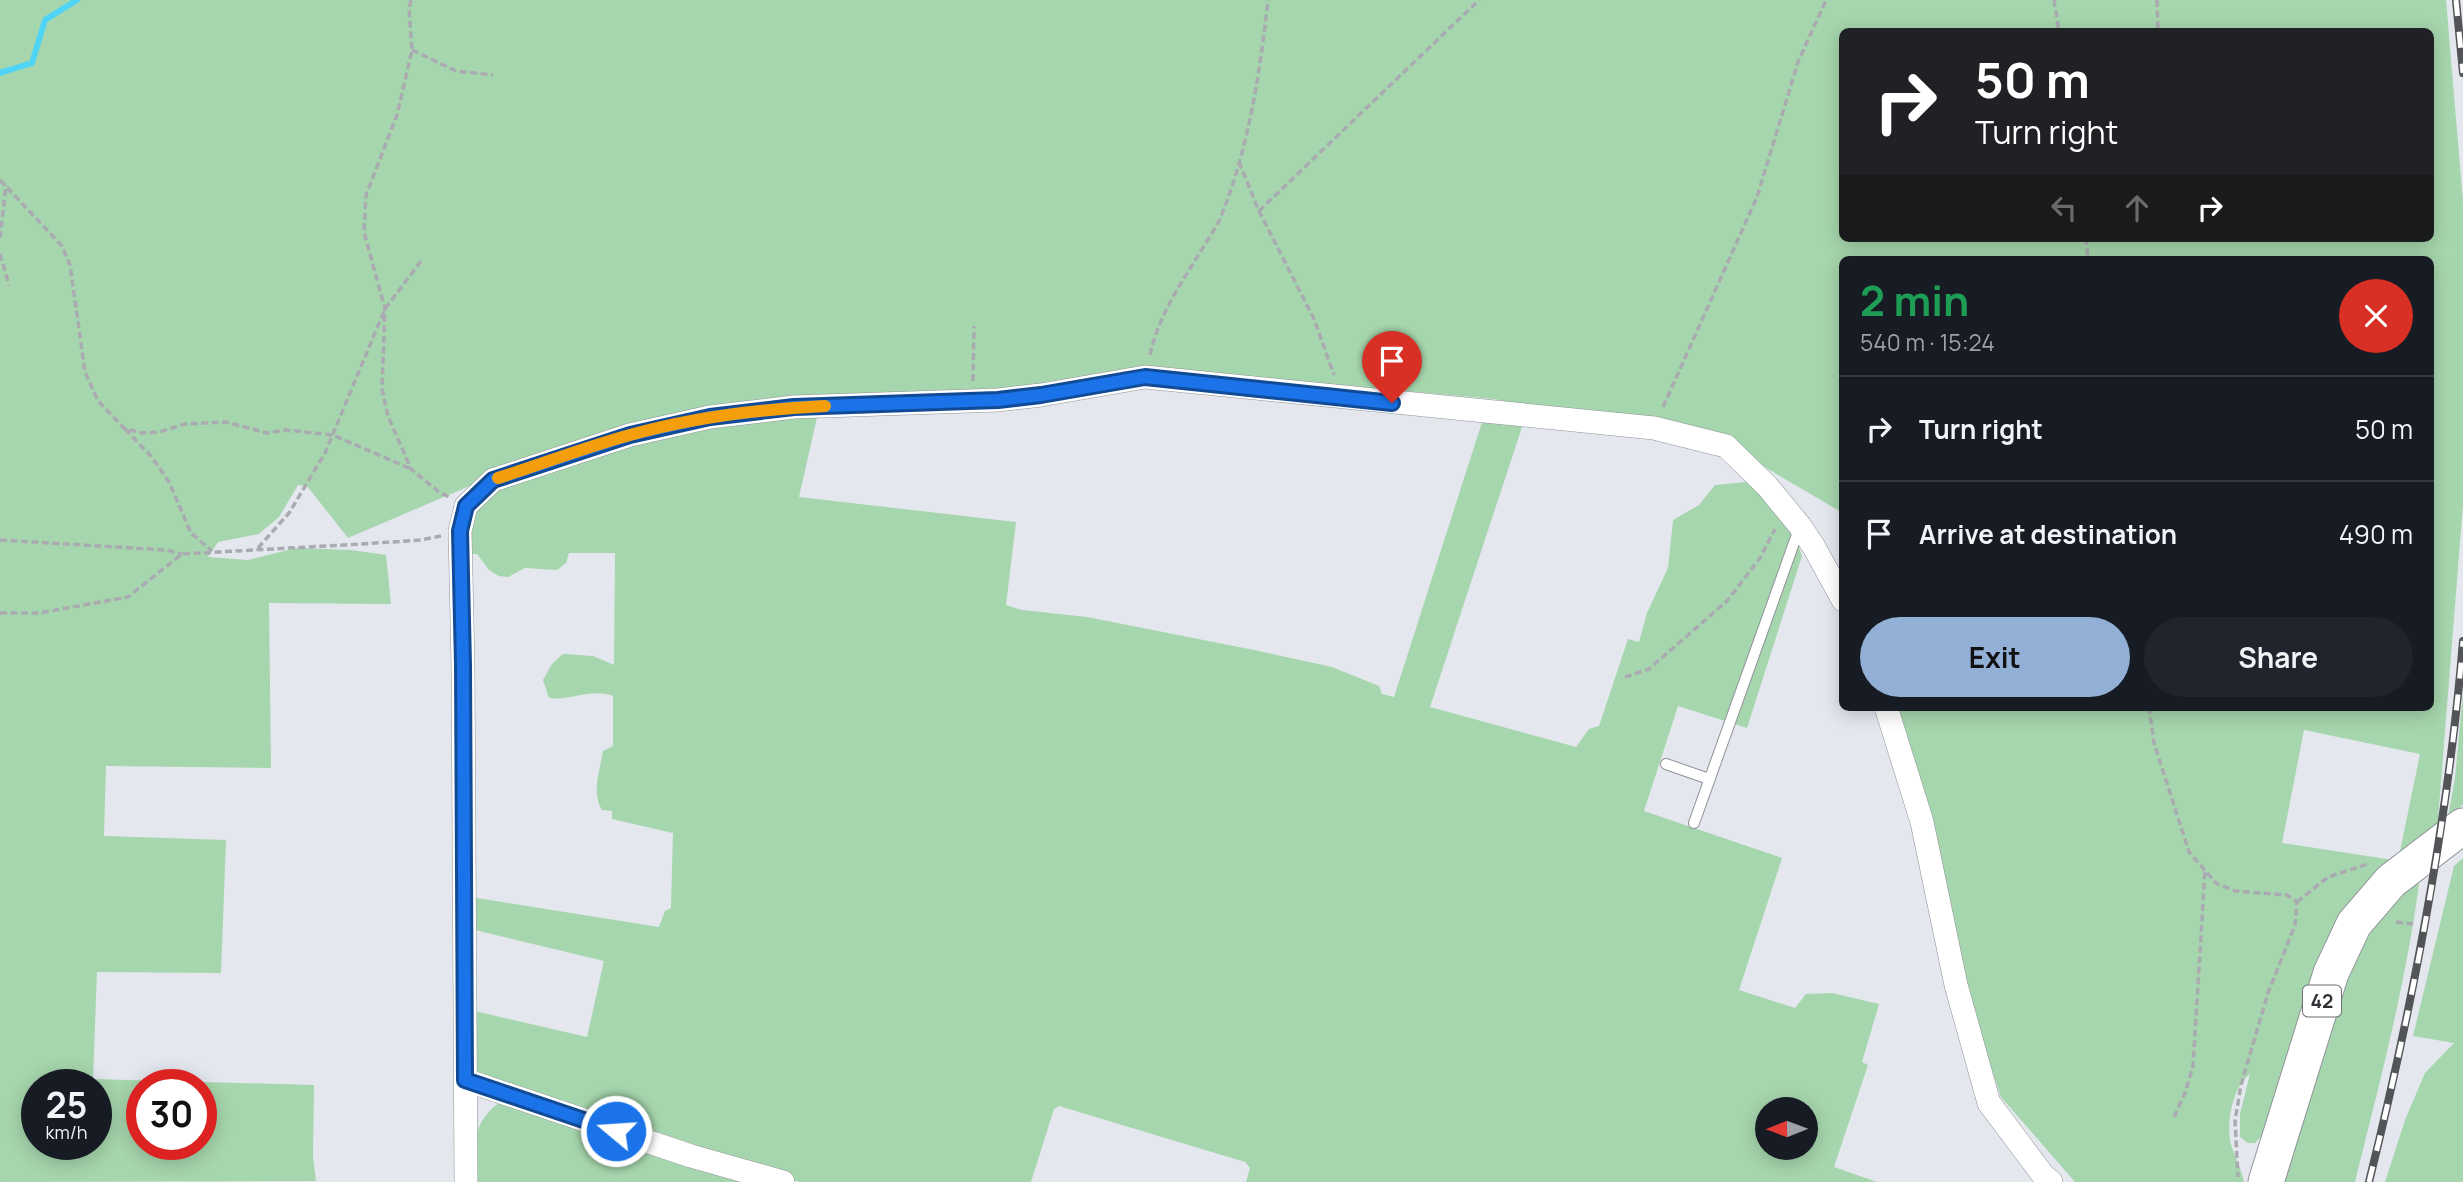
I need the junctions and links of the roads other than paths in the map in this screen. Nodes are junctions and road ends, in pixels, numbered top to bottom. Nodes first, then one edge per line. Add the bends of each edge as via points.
1 (1800, 526) junction
2 (1839, 593) edge
3 (1887, 711) edge
4 (1666, 764) dead end
5 (1709, 779) junction
6 (1694, 823) dead end
7 (2463, 826) edge
8 (465, 1080) junction
9 (466, 1182) edge
10 (783, 1182) edge
11 (2051, 1182) edge
12 (2266, 1182) edge

1 - 2 street
1 - 5 lane
1 - 8 street via 1726,446 1654,428 1145,377 1041,395 794,407 710,417 630,435 493,480 466,506 460,531
3 - 11 street via 1922,822 1956,985 1989,1104
4 - 5 lane
5 - 6 lane
7 - 12 main road, 42 via 2391,881 2354,924 2331,973
8 - 9 street
8 - 10 street

